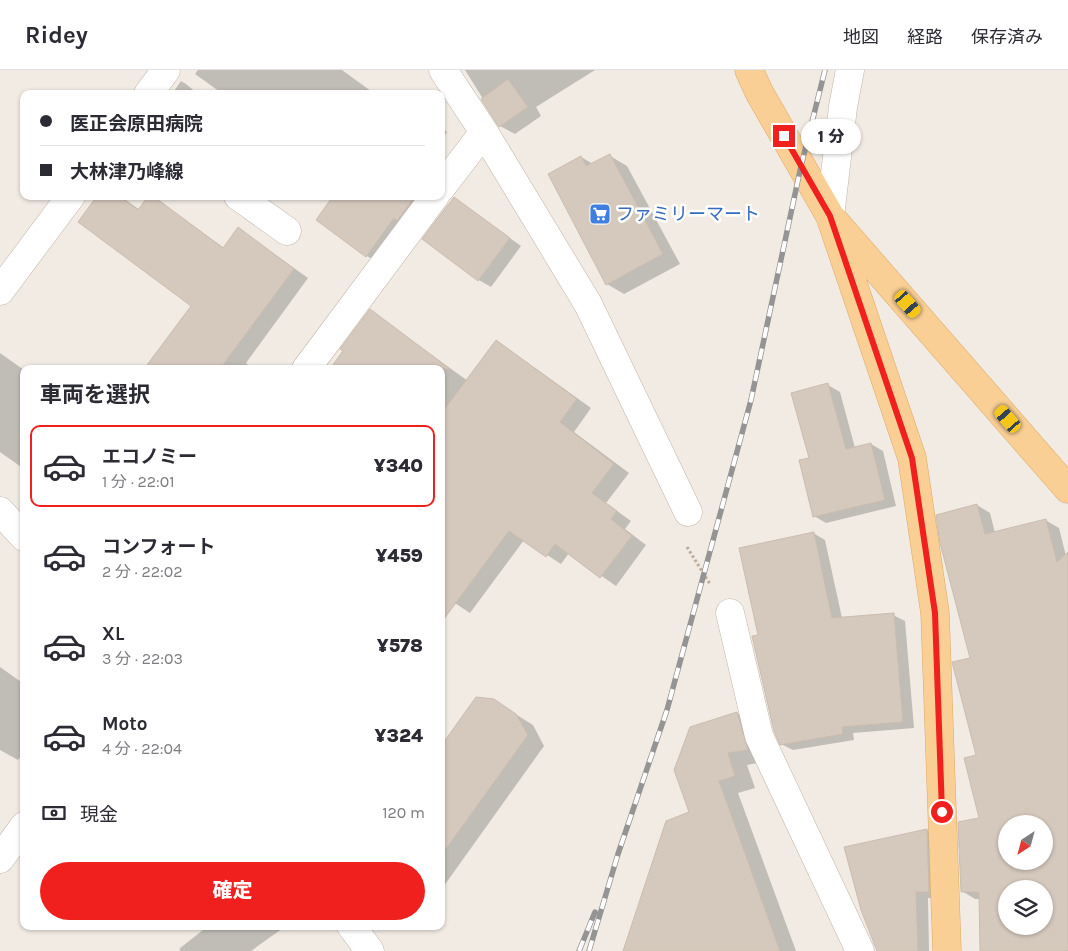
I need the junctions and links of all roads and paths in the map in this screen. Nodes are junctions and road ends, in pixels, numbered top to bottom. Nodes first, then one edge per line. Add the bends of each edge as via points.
1 (166, 70) edge
2 (443, 70) edge
3 (749, 70) edge
4 (850, 70) edge
5 (151, 90) edge
6 (484, 132) junction
7 (445, 183) edge
8 (68, 200) edge
9 (244, 200) edge
10 (432, 200) edge
11 (830, 216) junction
12 (287, 231) dead end
13 (0, 291) edge
14 (309, 365) edge
15 (1068, 490) edge
16 (0, 511) edge
17 (688, 512) joint
18 (20, 533) edge
19 (730, 614) joint
20 (20, 832) edge
21 (0, 859) edge
22 (354, 930) edge
23 (370, 951) edge
24 (860, 951) edge
25 (947, 951) edge

1 - 5 street
2 - 6 street
3 - 11 main road
4 - 11 street
6 - 7 street
6 - 17 street via 588,304
8 - 13 street
9 - 12 street
10 - 14 street
11 - 15 main road
11 - 25 main road via 912,458 935,613
16 - 18 street
17 - 19 path via 681,537
19 - 24 street via 759,736
20 - 21 street
22 - 23 street

